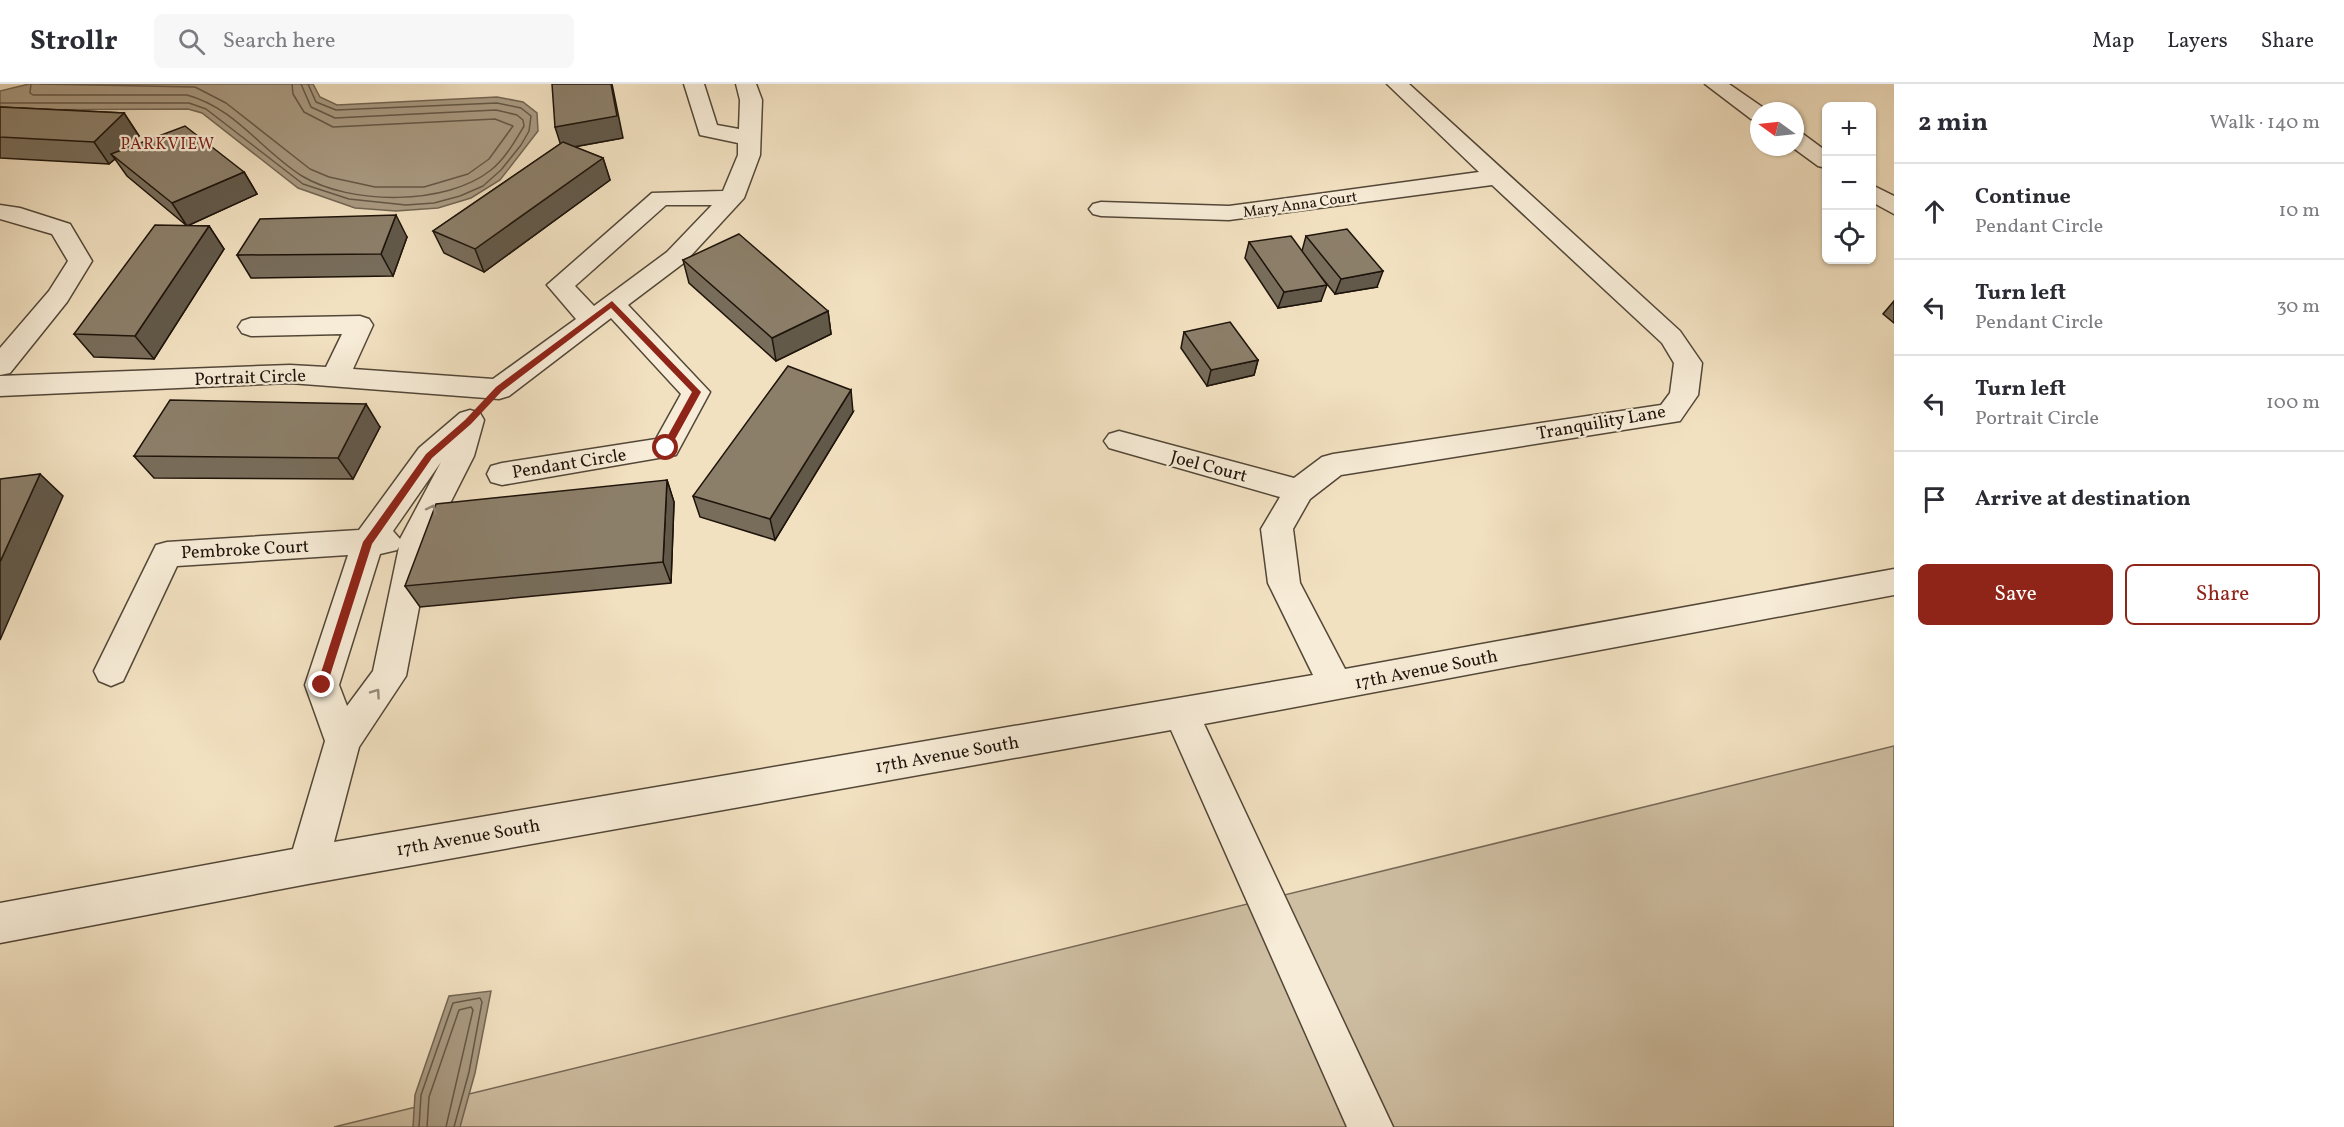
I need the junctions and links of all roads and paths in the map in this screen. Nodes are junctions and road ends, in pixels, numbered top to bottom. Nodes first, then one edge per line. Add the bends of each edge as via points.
1 (694, 84) edge
2 (746, 84) edge
3 (1397, 84) edge
4 (1715, 84) edge
5 (1750, 108) edge
6 (749, 138) junction
7 (1804, 145) edge
8 (1822, 158) edge
9 (1497, 177) junction
10 (1876, 195) edge
11 (732, 198) junction
12 (1894, 207) edge
13 (1101, 209) dead end
14 (0, 212) edge
15 (601, 311) junction
16 (251, 327) dead end
17 (0, 366) edge
18 (336, 375) junction
19 (0, 386) edge
20 (499, 389) junction
21 (468, 422) junction
22 (1119, 441) dead end
23 (502, 474) dead end
24 (1299, 491) junction
25 (416, 539) junction
26 (368, 542) junction
27 (1894, 582) edge
28 (111, 671) dead end
29 (1336, 686) junction
30 (1181, 713) junction
31 (343, 741) junction
32 (308, 865) junction
33 (0, 923) edge
34 (1370, 1127) edge

1 - 6 street via 708,130
2 - 6 street via 751,100
3 - 9 street, Tranquility Lane
4 - 5 street
6 - 11 street via 749,155
7 - 8 street
9 - 13 street, Mary Anna Court via 1229,213
9 - 24 street, Tranquility Lane via 1671,337 1688,363 1684,394 1670,414 1333,465
10 - 12 street
11 - 15 street via 676,257
11 - 15 street via 660,198 560,285
14 - 17 street via 61,229 80,261 58,296
15 - 20 street
15 - 23 street, Pendant Circle via 696,392 666,448
16 - 18 street via 360,325
18 - 19 street, Portrait Circle
18 - 20 street, Portrait Circle
20 - 21 street
25 -> 21 street via 459,456
21 - 26 street via 429,456
22 - 24 street, Joel Court
24 - 29 street, Tranquility Lane via 1277,529 1284,583
25 - 26 street, Pembroke Court
31 -> 25 street via 389,676
26 - 28 street, Pembroke Court via 167,554
26 - 31 street via 322,685
27 - 29 street, 17th Avenue South
29 - 30 street, 17th Avenue South
30 - 32 street, 17th Avenue South
30 - 34 street
31 - 32 street
32 - 33 street, 17th Avenue South

